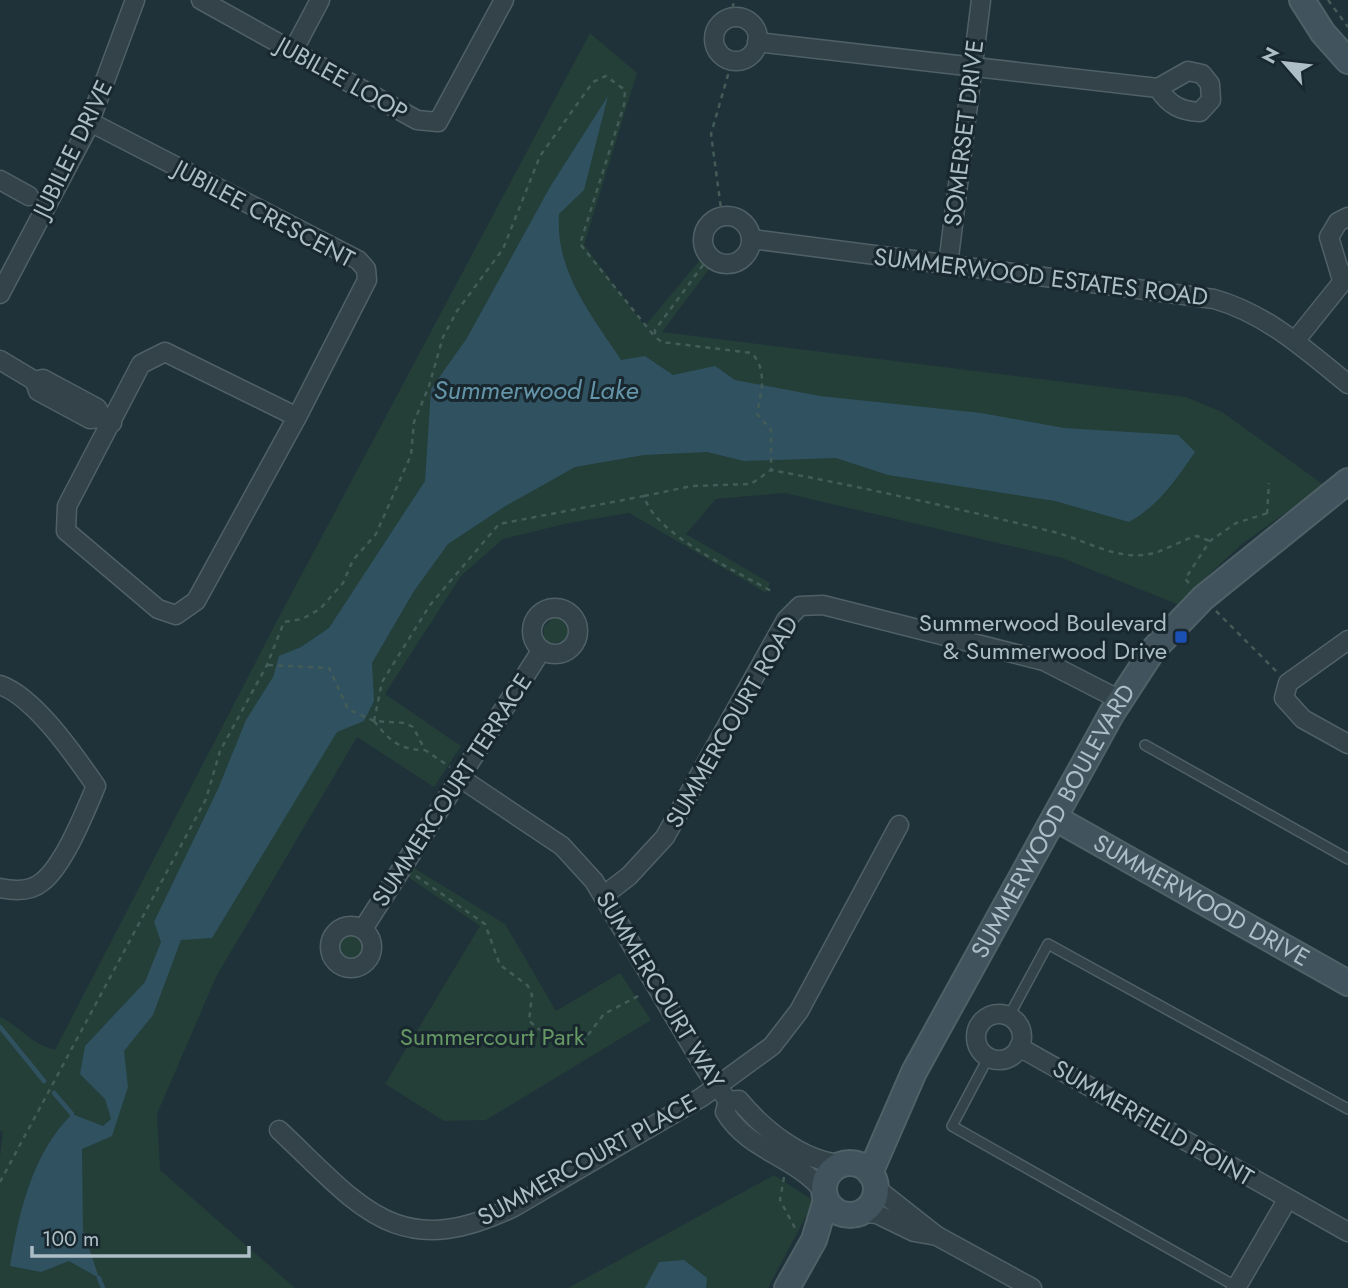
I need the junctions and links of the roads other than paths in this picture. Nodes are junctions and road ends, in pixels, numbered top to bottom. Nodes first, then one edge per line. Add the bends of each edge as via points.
1 (135, 0) edge
2 (201, 0) edge
3 (320, 0) edge
4 (503, 0) edge
5 (981, 0) edge
6 (1302, 0) edge
7 (733, 9) edge
8 (757, 42) junction
9 (293, 51) junction
10 (1348, 61) edge
11 (972, 68) junction
12 (1158, 88) dead end
13 (90, 122) junction
14 (0, 180) edge
15 (29, 196) dead end
16 (1348, 217) edge
17 (752, 239) junction
18 (948, 265) junction
19 (1345, 277) edge
20 (0, 294) edge
21 (1295, 341) junction
22 (0, 360) edge
23 (1348, 384) edge
24 (297, 417) junction
25 (107, 421) junction
26 (1348, 481) edge
27 (1348, 640) edge
28 (541, 650) dead end
29 (0, 685) edge
30 (1120, 699) junction
31 (1348, 744) edge
32 (1145, 745) dead end
33 (454, 772) junction
34 (1055, 818) junction
35 (899, 825) dead end
36 (1348, 859) edge
37 (0, 888) edge
38 (603, 896) junction
39 (363, 929) dead end
40 (1348, 983) edge
41 (1009, 1016) junction
42 (1019, 1047) junction
43 (988, 1058) junction
44 (723, 1093) junction
45 (1348, 1109) edge
46 (279, 1130) dead end
47 (859, 1172) junction
48 (825, 1196) junction
49 (1287, 1199) junction
50 (855, 1213) junction
51 (1348, 1232) edge
52 (937, 1236) junction
53 (787, 1288) edge
54 (805, 1288) edge
55 (1032, 1288) edge
56 (1237, 1288) edge

1 - 13 street, JUBILEE DRIVE
2 - 9 street, JUBILEE LOOP
3 - 9 street
4 - 9 street, JUBILEE LOOP via 438,122 417,120
5 - 11 street, SOMERSET DRIVE
6 - 10 street
7 - 8 street via 750,23
7 - 8 street via 718,26 714,40 719,53 732,61 746,58
8 - 11 street
11 - 12 street
11 - 18 street, SOMERSET DRIVE
13 - 20 street, JUBILEE DRIVE
13 - 24 street, JUBILEE CRESCENT via 358,260 366,269 367,280
14 - 15 street
16 - 19 street via 1338,222 1329,237
17 - 17 street via 746,224 722,216 705,229 703,244 716,262 733,264 747,255
17 - 18 street, SUMMERWOOD ESTATES ROAD
18 - 21 street, SUMMERWOOD ESTATES ROAD via 1214,299 1260,317
19 - 21 street
21 - 23 street, SUMMERWOOD ESTATES ROAD
22 - 25 street via 35,381 38,391 90,419
24 - 25 street, JUBILEE CRESCENT via 165,352 141,364
24 - 25 street, JUBILEE CRESCENT via 196,601 176,615 158,609 66,531 67,506
26 - 30 street, SUMMERWOOD BOULEVARD via 1203,598 1153,650
27 - 31 street via 1288,683 1284,698 1303,719
28 - 33 street, SUMMERCOURT TERRACE
29 - 37 street via 23,699 96,786 80,825 41,883 17,892
30 - 34 street, SUMMERWOOD BOULEVARD
30 - 38 street, SUMMERCOURT ROAD via 1061,668 1024,655 823,605 800,606 786,620 665,837
32 - 36 lane
33 - 38 street, SUMMERCOURT WAY via 562,846
33 - 39 street, SUMMERCOURT TERRACE
34 - 40 street, SUMMERWOOD DRIVE
34 - 47 street, SUMMERWOOD BOULEVARD via 914,1072 860,1152
35 - 44 street, SUMMERCOURT PLACE via 791,1023
38 - 44 street, SUMMERCOURT WAY
41 - 42 street via 1019,1026
41 - 43 street via 988,1016 978,1027 978,1048
41 - 45 lane via 1048,944
42 - 43 street via 1009,1058
42 - 49 street, SUMMERFIELD POINT
43 - 56 lane via 952,1126
44 - 46 street, SUMMERCOURT PLACE via 514,1207 449,1231 405,1227 383,1219 349,1195
44 - 47 street, SUMMERCOURT WAY via 739,1100 808,1156
44 - 48 street, SUMMERCOURT WAY via 725,1112 742,1134 810,1177
47 - 48 street via 828,1173
47 - 50 street via 873,1202
47 - 52 street
48 - 50 street via 837,1212
48 - 53 street via 814,1240
49 - 51 street, SUMMERFIELD POINT
49 - 56 street
50 - 52 street via 877,1214 914,1232
50 - 54 street via 834,1232
52 - 55 street

